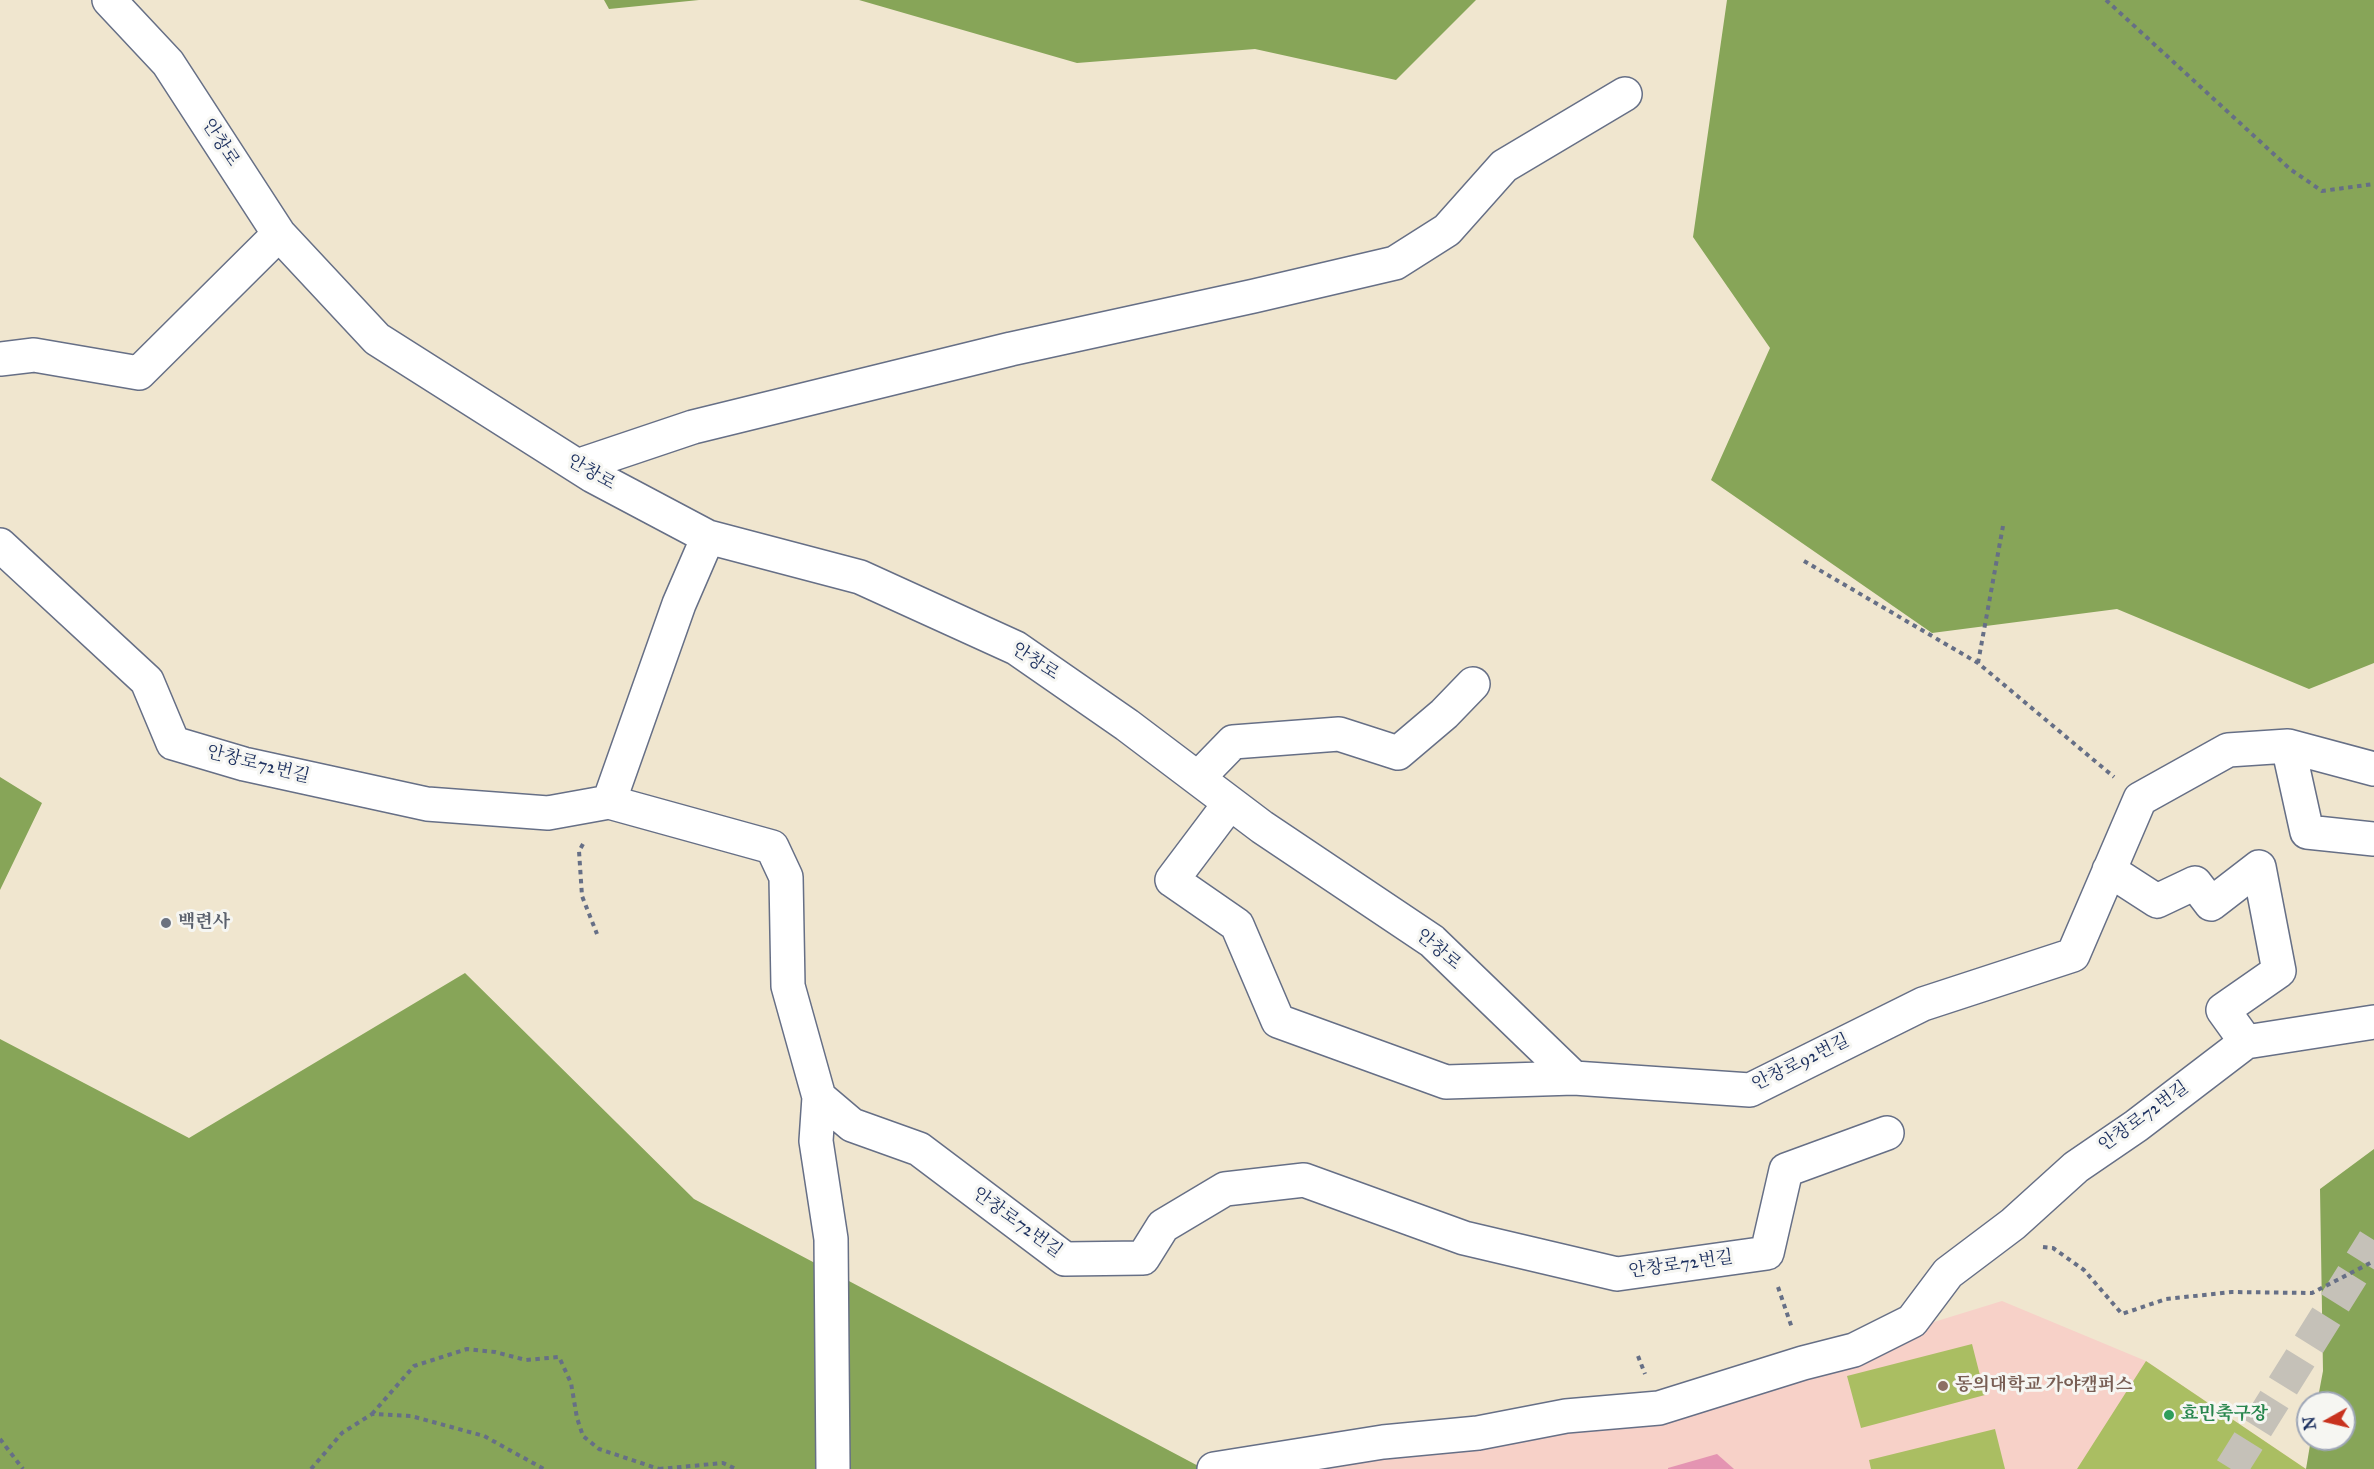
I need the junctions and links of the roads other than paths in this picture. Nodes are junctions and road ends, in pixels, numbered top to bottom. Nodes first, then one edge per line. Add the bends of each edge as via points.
1 (109, 0) edge
2 (1625, 94) dead end
3 (279, 234) junction
4 (0, 359) edge
5 (577, 466) junction
6 (708, 537) junction
7 (0, 545) edge
8 (1473, 684) dead end
9 (2288, 746) junction
10 (2374, 769) edge
11 (1198, 778) junction
12 (609, 802) junction
13 (1230, 803) junction
14 (2374, 840) edge
15 (2109, 870) junction
16 (2374, 1022) edge
17 (2246, 1042) junction
18 (1574, 1078) junction
19 (819, 1097) junction
20 (1887, 1133) dead end
21 (833, 1469) edge
22 (1214, 1469) edge

1 - 3 street, 안창로 via 168,63
2 - 5 street via 1504,166 1447,231 1395,263 1011,349 693,427
3 - 4 street via 139,373 34,355
3 - 5 street, 안창로 via 377,339
5 - 6 street, 안창로
6 - 11 street, 안창로 via 860,577 1016,648
6 - 12 street via 679,604
7 - 12 street, 안창로72번길 via 147,681 173,743 244,764 427,804 548,813
8 - 11 street via 1398,753 1339,734 1233,742
9 - 10 street
9 - 14 street via 2307,832
9 - 15 street, 안창로92번길 via 2228,750 2140,799
11 - 13 street, 안창로
12 - 19 street, 안창로72번길 via 772,846 786,877 788,986
13 - 18 street, 안창로 via 1432,941
13 - 18 street, 안창로92번길 via 1172,880 1237,925 1278,1021 1446,1082
15 - 17 street via 2157,901 2195,883 2211,904 2259,867 2279,971 2223,1010
15 - 18 street, 안창로92번길 via 2073,955 1923,1004 1749,1090
16 - 17 street, 안창로72번길
17 - 22 street, 안창로72번길 via 2076,1167 1948,1273 1912,1321 1854,1350 1659,1408 1566,1416 1478,1433 1383,1442
19 - 20 street, 안창로72번길 via 852,1125 919,1149 1065,1259 1143,1258 1163,1226 1225,1189 1304,1180 1464,1238 1617,1274 1767,1253 1786,1170
19 - 21 street, 안창로72번길 via 816,1141 831,1239

